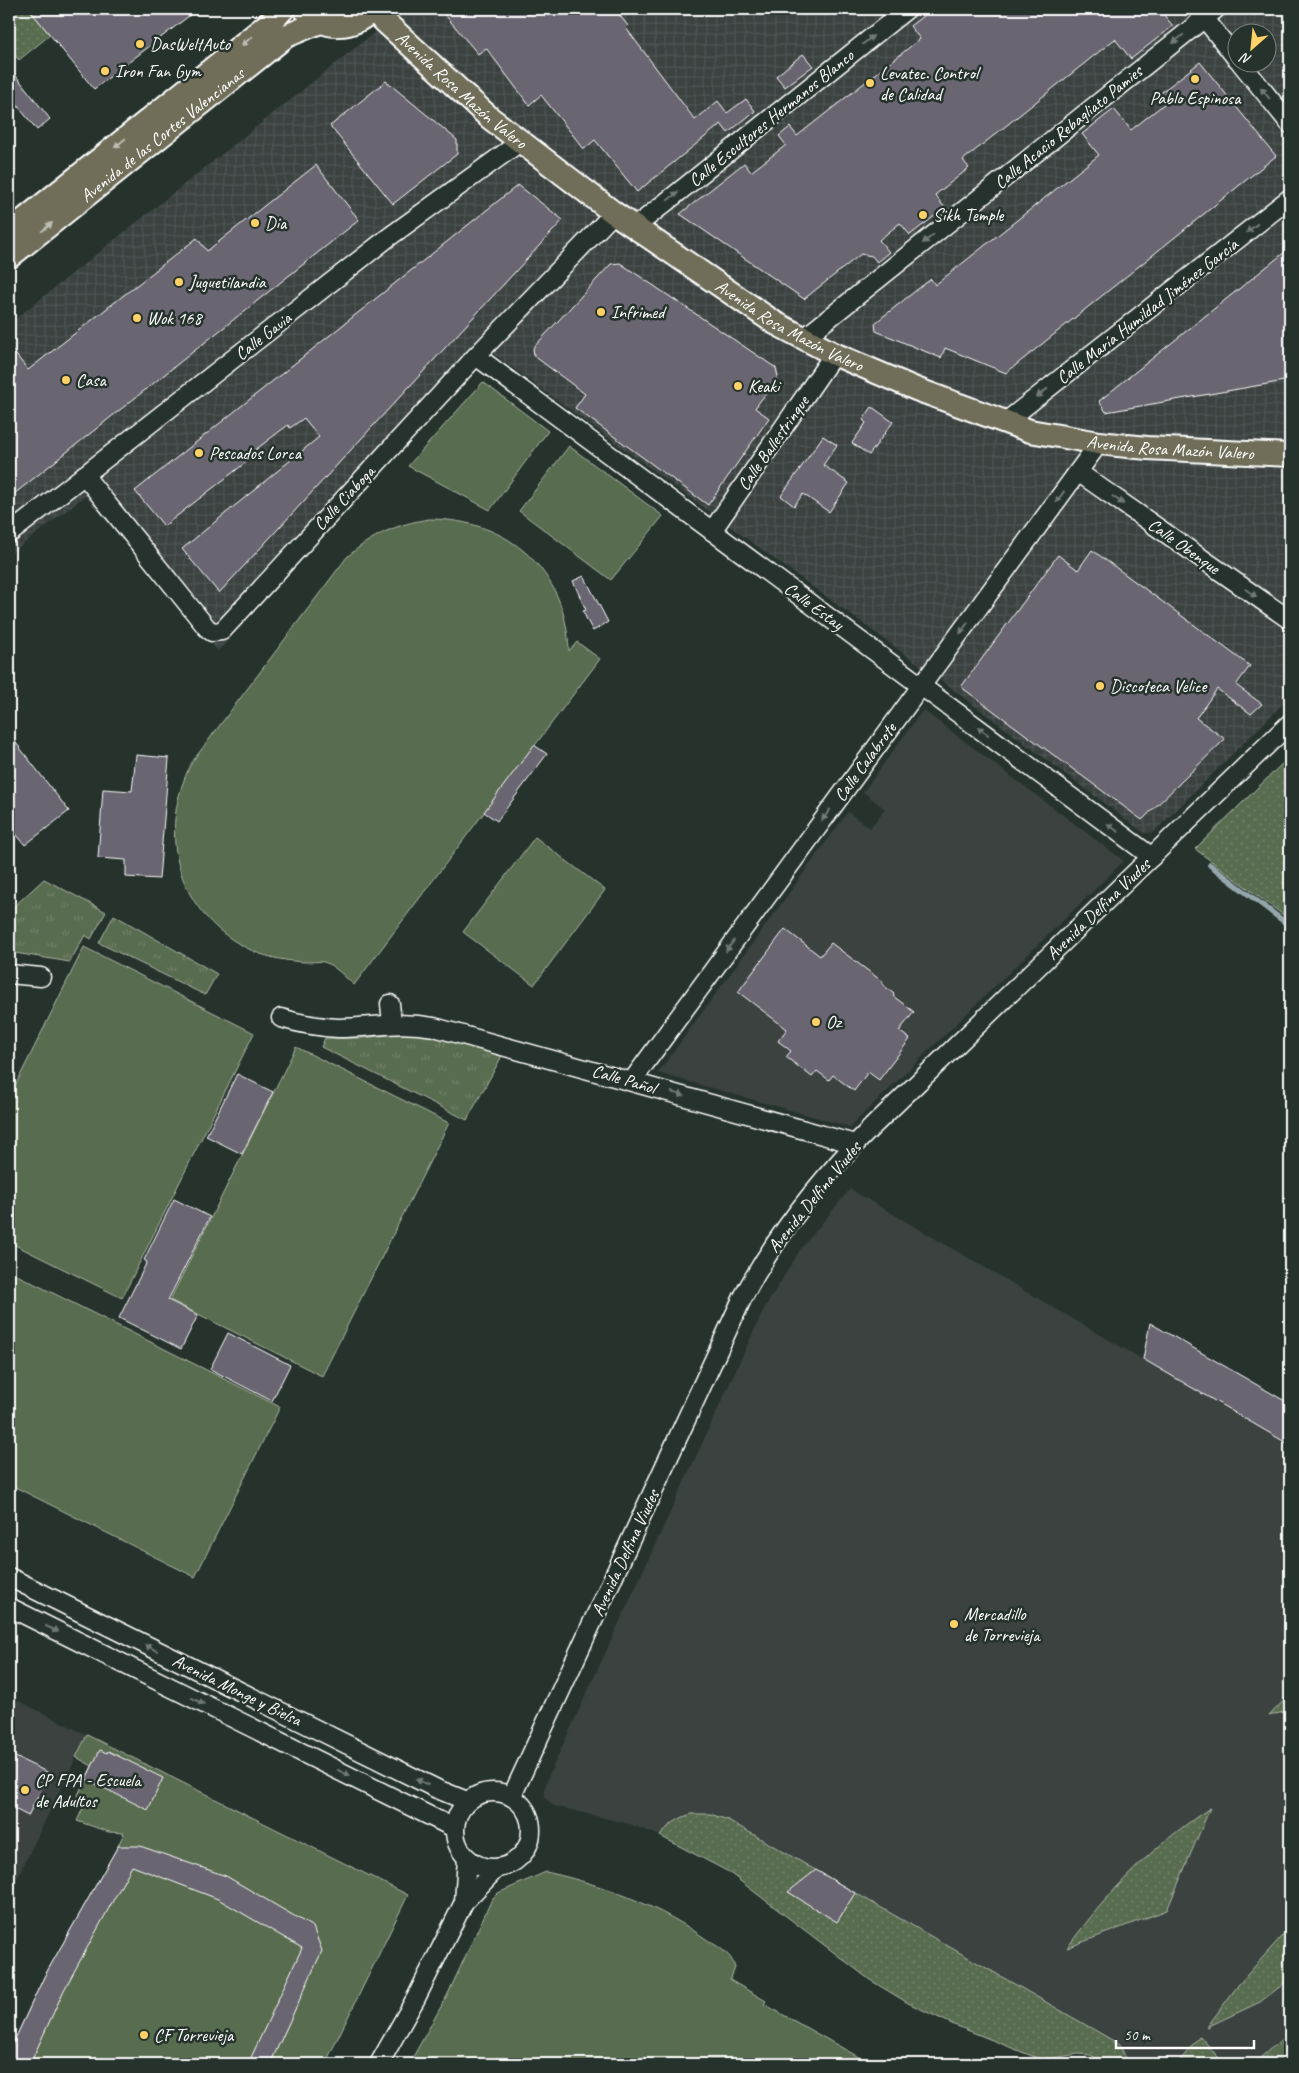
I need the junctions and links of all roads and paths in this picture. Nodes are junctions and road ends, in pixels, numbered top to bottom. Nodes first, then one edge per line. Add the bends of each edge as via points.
1 (283, 9) edge
2 (373, 9) edge
3 (907, 9) edge
4 (1206, 12) edge
5 (312, 15) edge
6 (1226, 43) edge
7 (1248, 72) edge
8 (1290, 124) edge
9 (520, 142) junction
10 (1290, 198) edge
11 (614, 213) junction
12 (635, 227) junction
13 (9, 232) edge
14 (9, 257) edge
15 (803, 339) junction
16 (834, 354) junction
17 (476, 356) junction
18 (1004, 423) junction
19 (1099, 443) junction
20 (1285, 451) edge
21 (1078, 472) junction
22 (84, 476) junction
23 (712, 531) junction
24 (9, 534) edge
25 (1290, 620) edge
26 (921, 686) junction
27 (1290, 723) edge
28 (1152, 857) junction
29 (9, 974) edge
30 (41, 977) dead end
31 (390, 1004) dead end
32 (281, 1018) dead end
33 (392, 1023) junction
34 (632, 1081) junction
35 (855, 1144) junction
36 (9, 1577) edge
37 (9, 1608) edge
38 (512, 1796) junction
39 (467, 1801) junction
40 (454, 1828) junction
41 (467, 1858) junction
42 (497, 1868) junction
43 (464, 1902) junction
44 (379, 2064) edge

1 -> 13 main road, Avenida de las Cortes Valencianas
2 - 5 main road via 364,18 343,26
2 - 9 main road, Avenida Rosa Mazón Valero via 483,112
12 -> 3 street, Calle Escultores Hermanos Blanco
4 - 6 street
4 -> 15 street, Calle Acacio Rebagliato Pamies
14 -> 5 main road, Avenida de las Cortes Valencianas
8 -> 7 street
9 - 11 main road, Avenida Rosa Mazón Valero
9 - 22 street, Calle Gavia via 389,237
10 -> 18 street, Calle María Humildad Jiménez García
11 - 12 main road, Avenida Rosa Mazón Valero
11 - 17 street, Calle Ciaboga
12 - 15 main road, Avenida Rosa Mazón Valero via 745,304
15 - 16 main road, Avenida Rosa Mazón Valero
16 - 18 main road, Avenida Rosa Mazón Valero
16 - 23 street, Calle Ballestrinque
17 - 22 street, Calle Ciaboga via 218,632 207,628
17 - 23 street, Calle Estay
18 - 19 main road, Avenida Rosa Mazón Valero
19 - 20 main road, Avenida Rosa Mazón Valero via 1147,448
19 - 21 street, Calle Calabrote
21 -> 25 street, Calle Obenque
21 -> 26 street, Calle Calabrote
22 - 24 street, Calle Gavia
23 - 26 street, Calle Estay
28 -> 26 street, Calle Estay
26 -> 34 street, Calle Calabrote
27 - 28 street, Avenida Delfina Viudes
28 - 35 street, Avenida Delfina Viudes
29 - 30 street
31 - 33 street
32 - 33 street, Calle Pañol via 339,1028
33 - 34 street, Calle Pañol via 434,1027
34 -> 35 street, Calle Pañol
35 - 38 street, Avenida Delfina Viudes via 786,1228 746,1291
39 -> 36 street, Avenida Monge y Bielsa via 428,1785
37 -> 40 street, Avenida Monge y Bielsa
38 - 39 street via 496,1791
38 - 42 street via 527,1812 531,1835 515,1862
39 - 40 street
40 - 41 street via 457,1844
41 - 42 street via 481,1866
41 - 43 street
42 - 43 street
43 - 44 street

